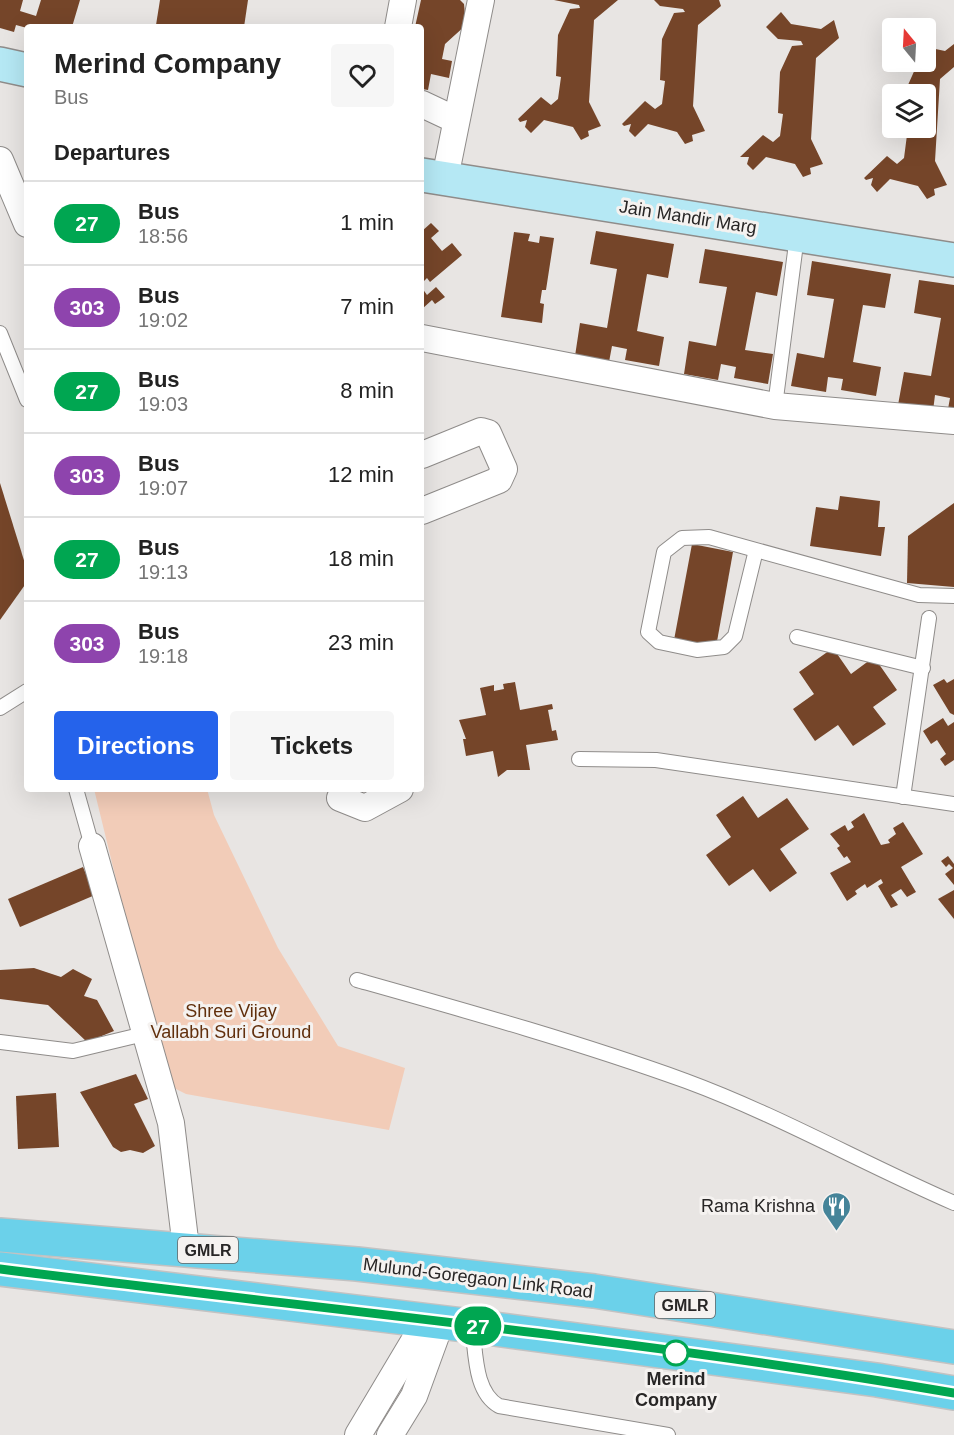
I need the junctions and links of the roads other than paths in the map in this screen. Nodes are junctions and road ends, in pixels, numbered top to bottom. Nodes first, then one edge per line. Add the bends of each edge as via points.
1 (403, 0) edge
2 (481, 0) edge
3 (399, 24) edge
4 (0, 64) edge
5 (24, 69) edge
6 (0, 86) edge
7 (24, 91) edge
8 (424, 105) edge
9 (456, 120) junction
10 (0, 160) edge
11 (434, 166) edge
12 (696, 208) junction
13 (24, 217) edge
14 (797, 235) junction
15 (932, 241) edge
16 (954, 260) edge
17 (0, 333) edge
18 (424, 338) edge
19 (24, 393) edge
20 (775, 406) junction
21 (954, 421) edge
22 (424, 454) edge
23 (424, 510) edge
24 (756, 550) junction
25 (954, 596) edge
26 (929, 618) dead end
27 (796, 638) dead end
28 (923, 668) junction
29 (24, 693) edge
30 (0, 708) edge
31 (579, 759) dead end
32 (77, 792) edge
33 (394, 792) edge
34 (903, 797) junction
35 (340, 798) dead end
36 (954, 804) edge
37 (92, 846) joint
38 (357, 980) dead end
39 (144, 1034) junction
40 (0, 1042) edge
41 (954, 1203) edge
42 (0, 1235) edge
43 (186, 1248) junction
44 (0, 1269) edge
45 (434, 1322) junction
46 (472, 1326) junction
47 (954, 1347) edge
48 (954, 1393) edge
49 (358, 1435) edge
50 (390, 1435) edge
51 (668, 1435) edge

1 - 3 street
2 - 9 street
4 - 5 street
6 - 7 street
8 - 9 street
9 - 11 street
10 - 13 street
11 - 12 street, Jain Mandir Marg
12 - 14 street, Jain Mandir Marg
12 - 15 street, Jain Mandir Marg
14 - 15 street, Jain Mandir Marg
14 - 20 lane
15 - 16 street, Jain Mandir Marg
17 - 19 lane
18 - 20 street
20 - 21 street
22 - 23 street via 481,431 488,433 504,470 499,480
24 - 24 lane via 735,636 724,647 697,650 659,642 648,632 664,552 682,538 709,537
24 - 25 lane via 919,595
26 - 28 lane
27 - 28 lane
28 - 34 lane
29 - 30 lane
31 - 34 lane via 656,759
32 - 37 lane
33 - 35 street via 364,808
34 - 36 lane
37 - 39 street
38 - 41 lane via 493,1018 687,1082 823,1140
39 - 40 lane via 73,1051
39 - 43 street via 171,1123
42 - 43 main road, Mulund-Goregaon Link Road / GMLR
43 - 47 main road, Mulund-Goregaon Link Road / GMLR via 594,1291
44 - 45 main road
45 - 46 main road
45 - 49 street
45 - 50 street via 414,1396
46 - 48 main road
46 - 51 lane via 482,1390 499,1406

